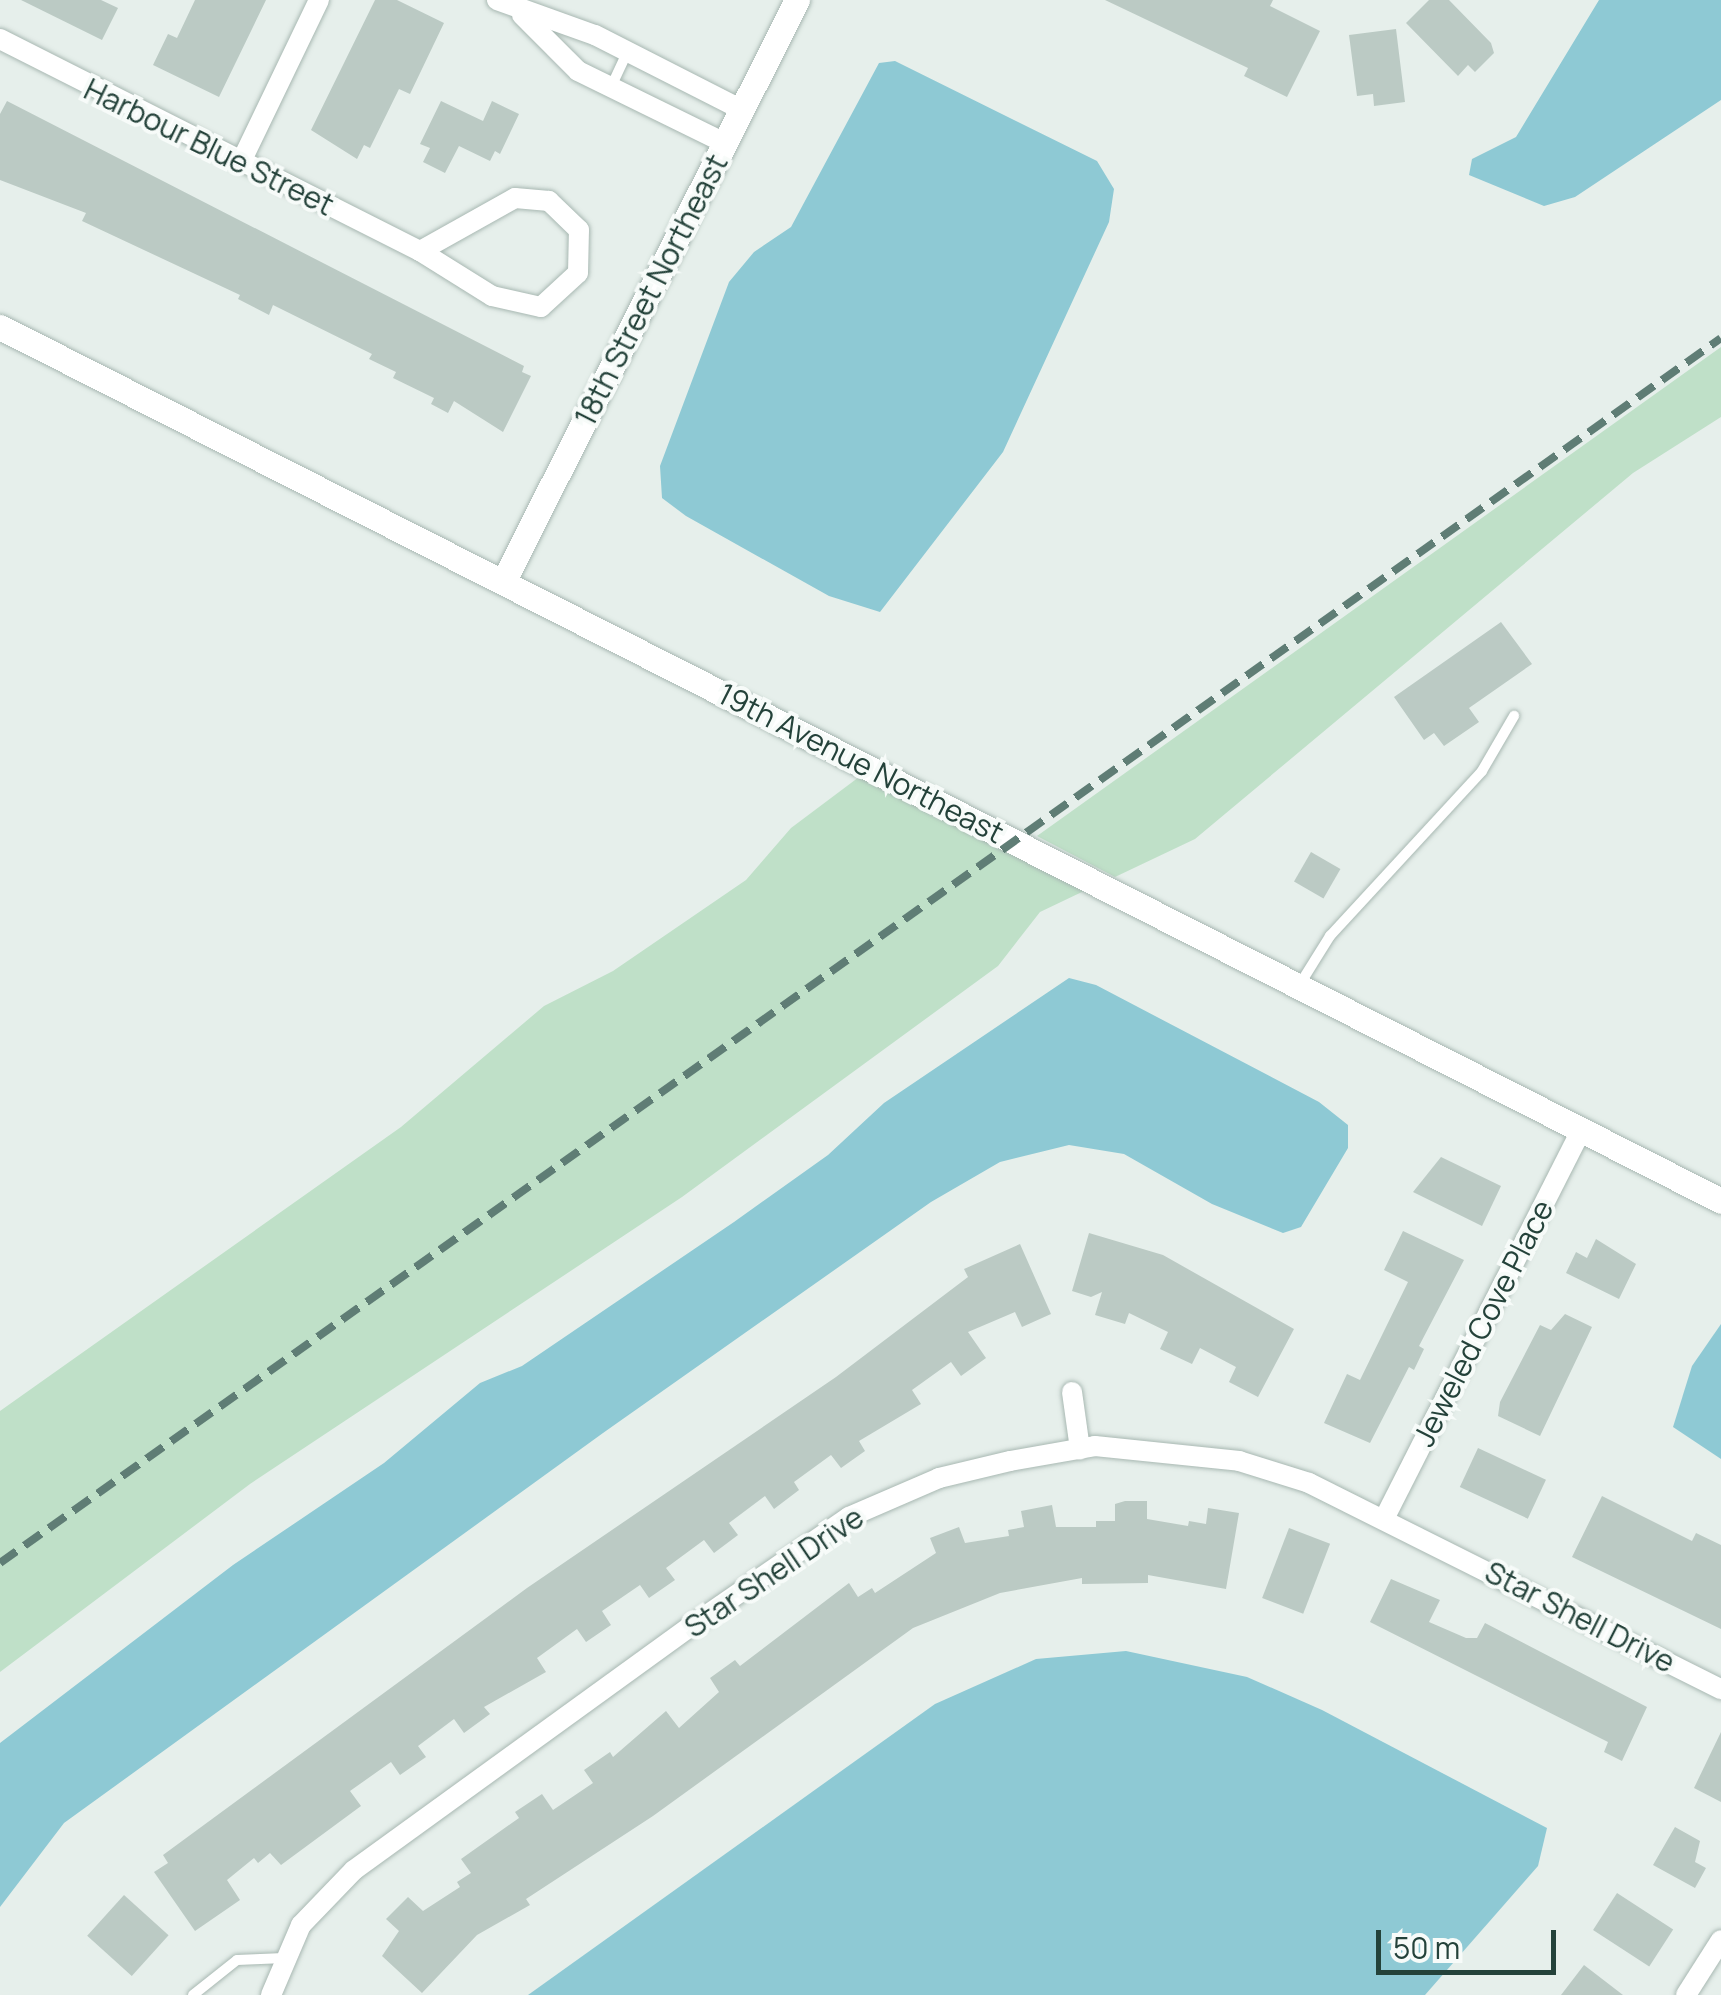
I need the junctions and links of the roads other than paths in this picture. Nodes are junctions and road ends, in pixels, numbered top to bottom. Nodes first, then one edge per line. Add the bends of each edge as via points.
1 (320, 0) edge
2 (497, 0) edge
3 (797, 0) edge
4 (517, 10) junction
5 (0, 39) edge
6 (627, 52) junction
7 (611, 88) junction
8 (742, 110) junction
9 (726, 144) junction
10 (241, 162) junction
11 (420, 251) junction
12 (0, 327) edge
13 (504, 580) junction
14 (1514, 716) dead end
15 (1299, 986) junction
16 (1580, 1130) junction
17 (1721, 1201) edge
18 (1072, 1392) dead end
19 (1080, 1448) junction
20 (1385, 1516) junction
21 (1721, 1689) edge
22 (1721, 1940) edge
23 (284, 1958) junction
24 (193, 1995) edge
25 (272, 1995) edge
26 (1686, 1995) edge

1 - 10 street
2 - 4 street
3 - 8 street, 18th Street Northeast
4 - 6 street
4 - 7 street via 578,71
5 - 10 street, Harbour Blue Street
6 - 7 lane
6 - 8 street
7 - 9 street
8 - 9 street, 18th Street Northeast
9 - 13 street, 18th Street Northeast
10 - 11 street, Harbour Blue Street
11 - 11 street, Harbour Blue Street via 515,198 550,201 579,230 578,273 541,307 492,296
12 - 13 street, 19th Avenue Northeast
13 - 15 street, 19th Avenue Northeast
14 - 15 lane via 1482,771 1330,936
15 - 16 street, 19th Avenue Northeast
16 - 17 street, 19th Avenue Northeast
16 - 20 street, Jeweled Cove Place
18 - 19 street
19 - 20 street, Star Shell Drive via 1239,1461
19 - 23 street, Star Shell Drive via 940,1478 849,1517 354,1870 301,1925
20 - 21 street, Star Shell Drive
22 - 26 street
23 - 24 lane via 237,1960
23 - 25 street, Star Shell Drive

